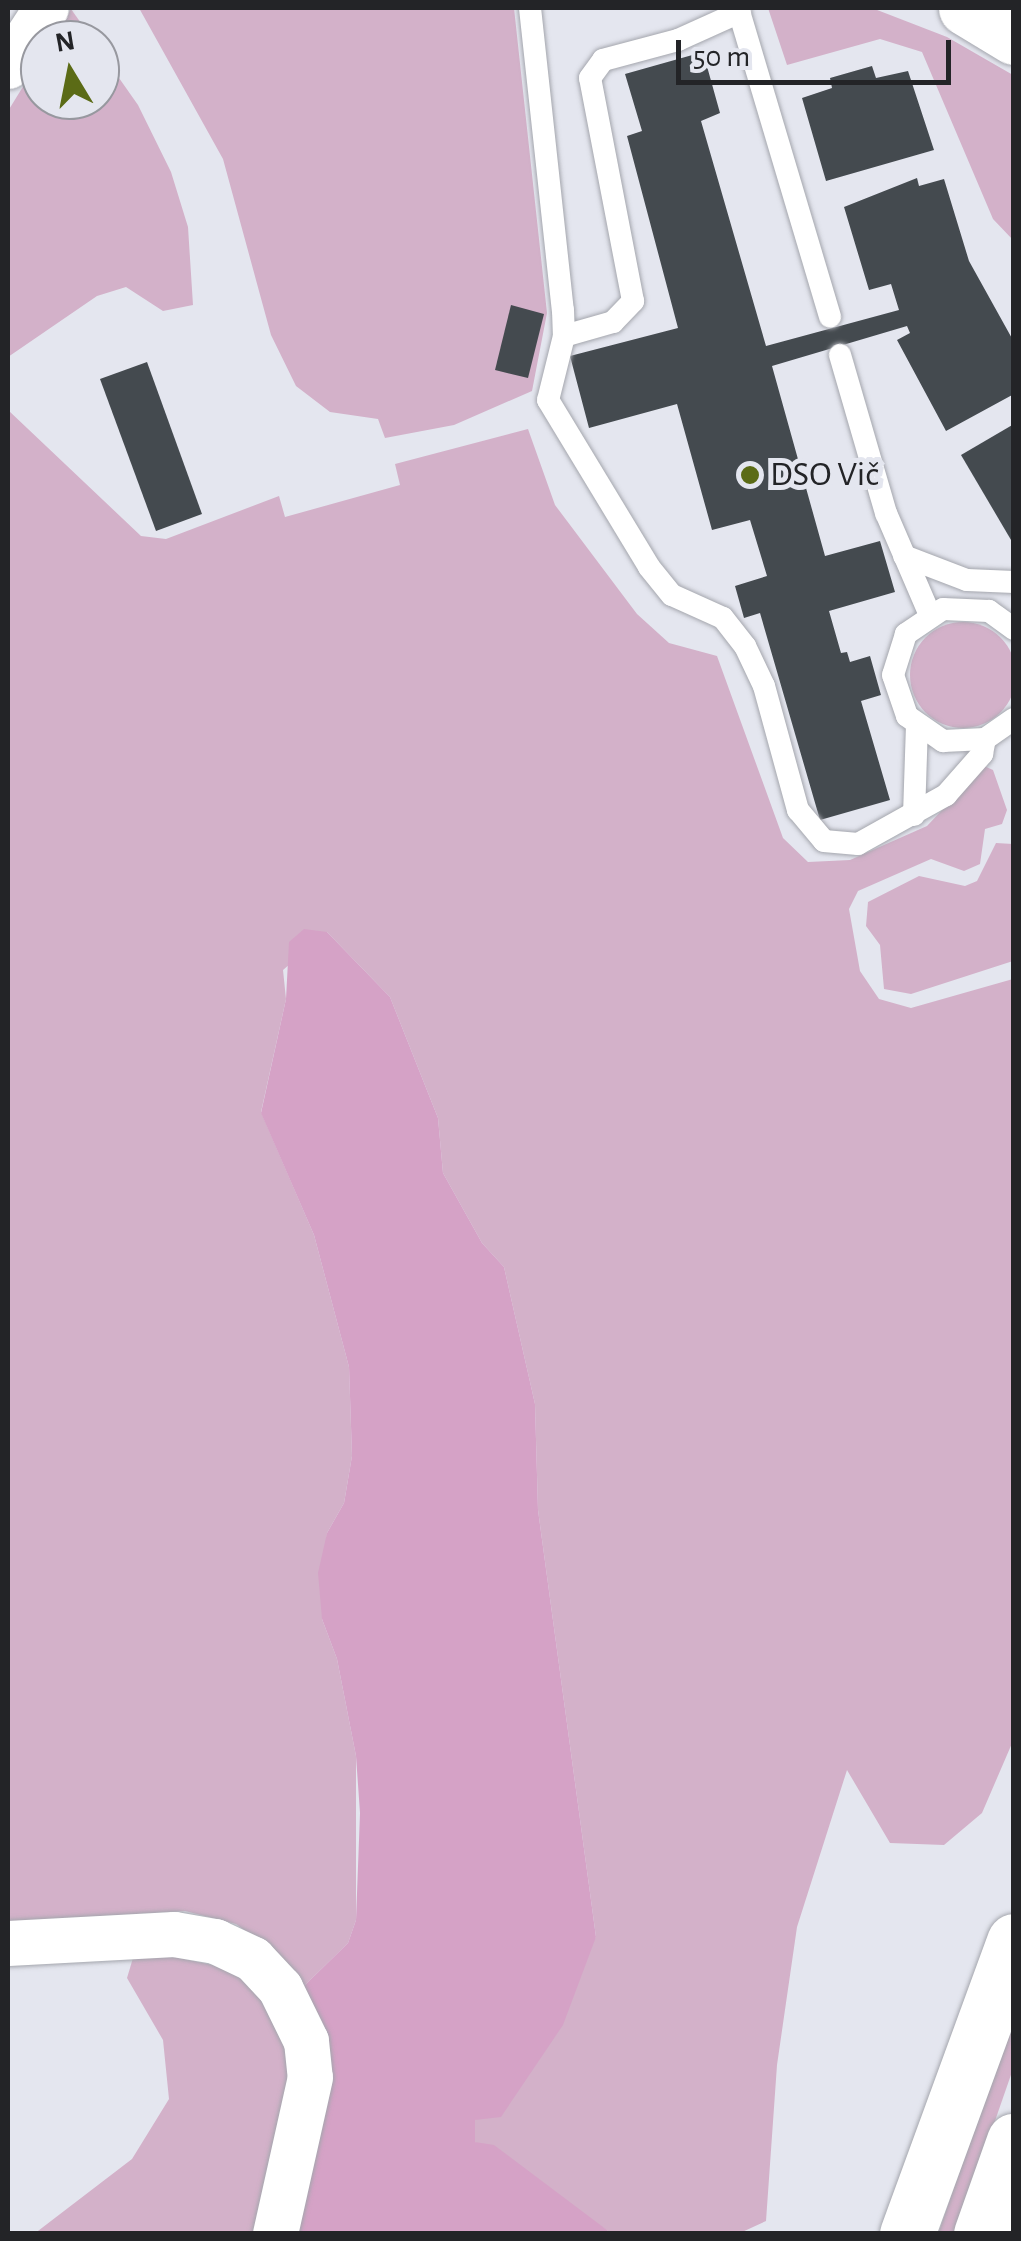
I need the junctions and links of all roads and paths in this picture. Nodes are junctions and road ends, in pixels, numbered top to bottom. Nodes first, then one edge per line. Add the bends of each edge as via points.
1 (46, 8) edge
2 (530, 8) edge
3 (966, 8) edge
4 (739, 10) edge
5 (1014, 37) edge
6 (8, 66) edge
7 (830, 316) dead end
8 (564, 336) junction
9 (840, 355) dead end
10 (904, 556) junction
11 (1014, 582) edge
12 (930, 614) junction
13 (1014, 630) edge
14 (1014, 719) edge
15 (917, 725) junction
16 (985, 740) junction
17 (914, 816) junction
18 (1014, 1940) edge
19 (8, 1944) edge
20 (1014, 2141) edge
21 (275, 2234) edge
22 (908, 2234) edge
23 (982, 2234) edge

1 - 6 street
2 - 8 lane
3 - 5 main road
4 - 7 lane
4 - 8 lane via 678,40 602,60 590,78 633,302 613,322
8 - 17 lane via 548,400 649,567 672,595 723,618 745,646 764,686 798,810 810,827 839,847
9 - 10 lane
10 - 11 lane via 966,580
10 - 12 lane
12 - 13 lane via 966,606 990,611
12 - 15 lane via 906,634 893,675 897,696
14 - 16 lane
15 - 16 lane via 942,741
15 - 17 lane
16 - 17 lane via 982,754 946,795
18 - 22 main road
19 - 21 street via 174,1934 215,1941 253,1959 280,1988 306,2042 310,2077
20 - 23 main road

